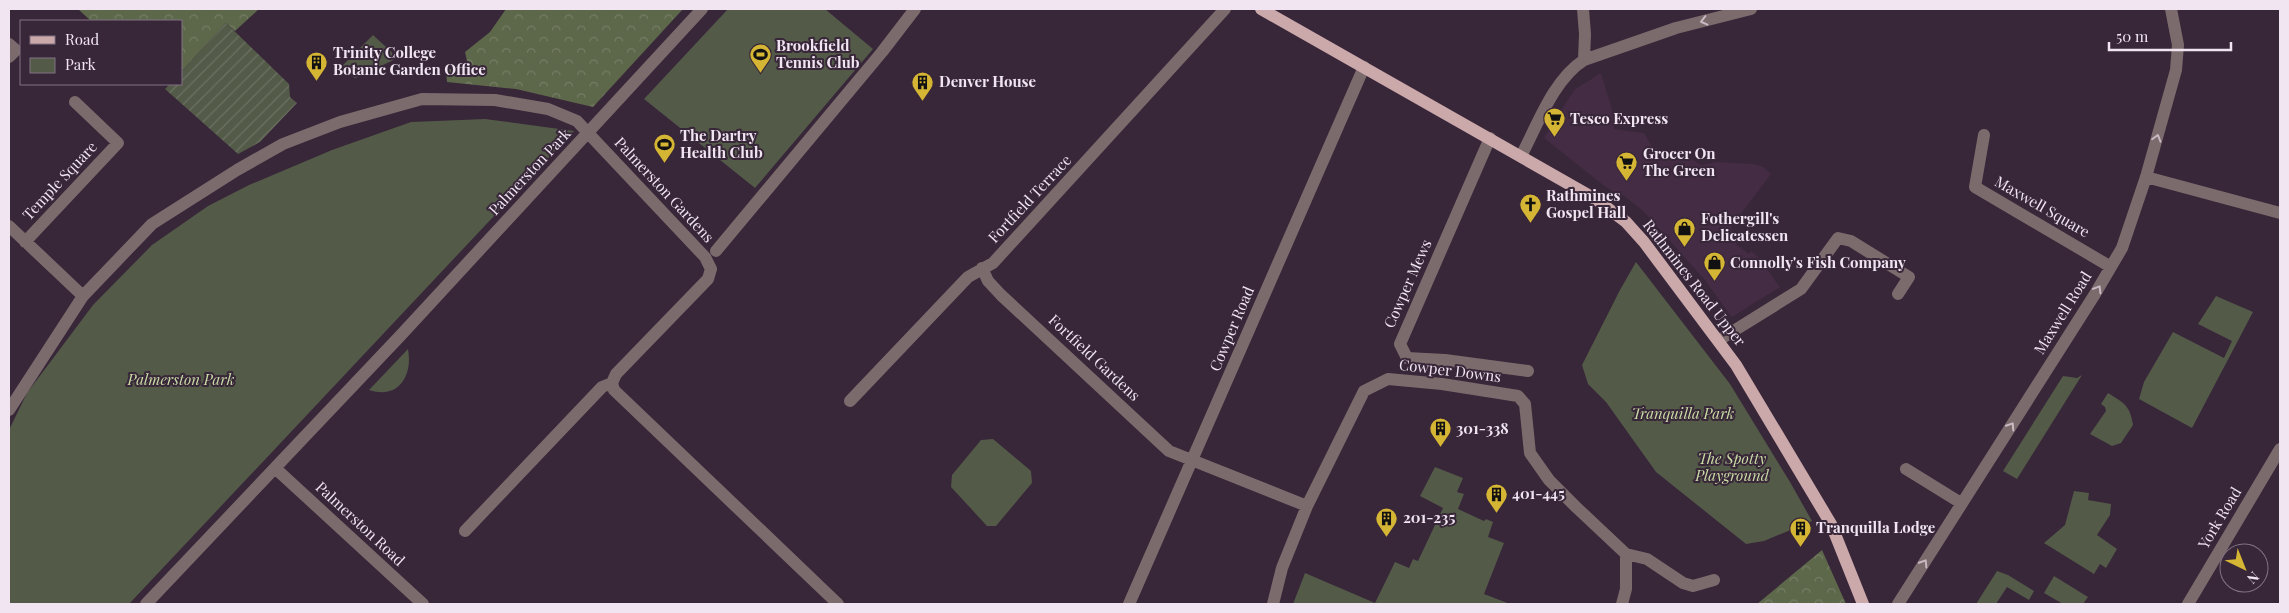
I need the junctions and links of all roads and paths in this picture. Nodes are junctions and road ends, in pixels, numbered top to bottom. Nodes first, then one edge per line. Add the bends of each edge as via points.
1 (702, 9) edge
2 (914, 9) edge
3 (1226, 9) edge
4 (1261, 9) edge
5 (1583, 9) edge
6 (1751, 9) edge
7 (2171, 9) edge
8 (9, 44) edge
9 (9, 57) edge
10 (1584, 60) junction
11 (1364, 67) junction
12 (75, 102) dead end
13 (588, 133) junction
14 (1984, 135) dead end
15 (1490, 138) junction
16 (1521, 156) junction
17 (2146, 176) junction
18 (2280, 213) edge
19 (9, 226) edge
20 (25, 242) junction
21 (716, 251) dead end
22 (2111, 267) junction
23 (982, 268) junction
24 (1898, 294) dead end
25 (83, 296) junction
26 (1719, 340) junction
27 (1528, 371) dead end
28 (612, 383) junction
29 (850, 401) dead end
30 (9, 410) edge
31 (2280, 449) edge
32 (1194, 460) junction
33 (275, 468) junction
34 (1906, 470) dead end
35 (1961, 503) junction
36 (1308, 506) junction
37 (465, 531) dead end
38 (1626, 554) junction
39 (1714, 580) dead end
40 (146, 604) edge
41 (423, 604) edge
42 (838, 604) edge
43 (1129, 604) edge
44 (1273, 604) edge
45 (1622, 604) edge
46 (1863, 604) edge
47 (1898, 604) edge
48 (2188, 604) edge

1 - 13 street, Palmerston Park
2 - 21 street via 811,139
3 - 23 street, Fortfield Terrace via 994,263
4 - 11 main road, Rathmines Road Upper
5 - 10 street
6 -> 10 street via 1676,28
17 -> 7 street, Maxwell Road via 2176,70 2178,45
8 - 9 street via 16,50
10 - 16 street via 1572,68 1559,84
11 - 15 main road, Rathmines Road Upper
11 - 32 street, Cowper Road
12 - 20 street, Temple Square via 118,143
13 - 25 street, Palmerston Park via 577,121 548,110 495,100 422,99 340,122 283,144 152,224
13 - 28 street, Palmerston Gardens via 705,257 711,269 708,278 616,374
13 - 33 street, Palmerston Park
14 - 22 street, Maxwell Square via 1975,187
15 - 16 main road, Rathmines Road Upper
15 - 27 street, Cowper Mews via 1400,344 1408,358
16 - 26 main road, Rathmines Road Upper via 1597,200 1626,222
17 - 18 street
17 - 22 street, Maxwell Road via 2122,248
19 - 20 street
20 - 25 street
35 -> 22 street, Maxwell Road
23 - 29 street, Fortfield Terrace via 968,277
23 - 32 street, Fortfield Gardens via 988,281 1001,295 1169,451
24 - 26 street via 1909,277 1851,241 1838,238 1802,289
25 - 30 street, Palmerston Park
26 - 46 main road, Rathmines Road Upper via 1831,524
28 - 37 street, Palmerston Gardens via 602,387
28 - 42 street via 614,390
31 - 48 street, York Road
32 - 36 street
32 - 43 street, Cowper Road
33 - 40 street, Palmerston Park
33 - 41 street, Palmerston Road
34 - 35 street
47 -> 35 street, Maxwell Road
36 - 38 street, Cowper Downs via 1364,391 1388,379 1442,384 1518,396 1525,404 1528,418 1530,453 1549,480
36 - 44 street, Cowper Downs via 1282,568
38 - 39 street via 1647,559 1693,586
38 - 45 street via 1626,589

